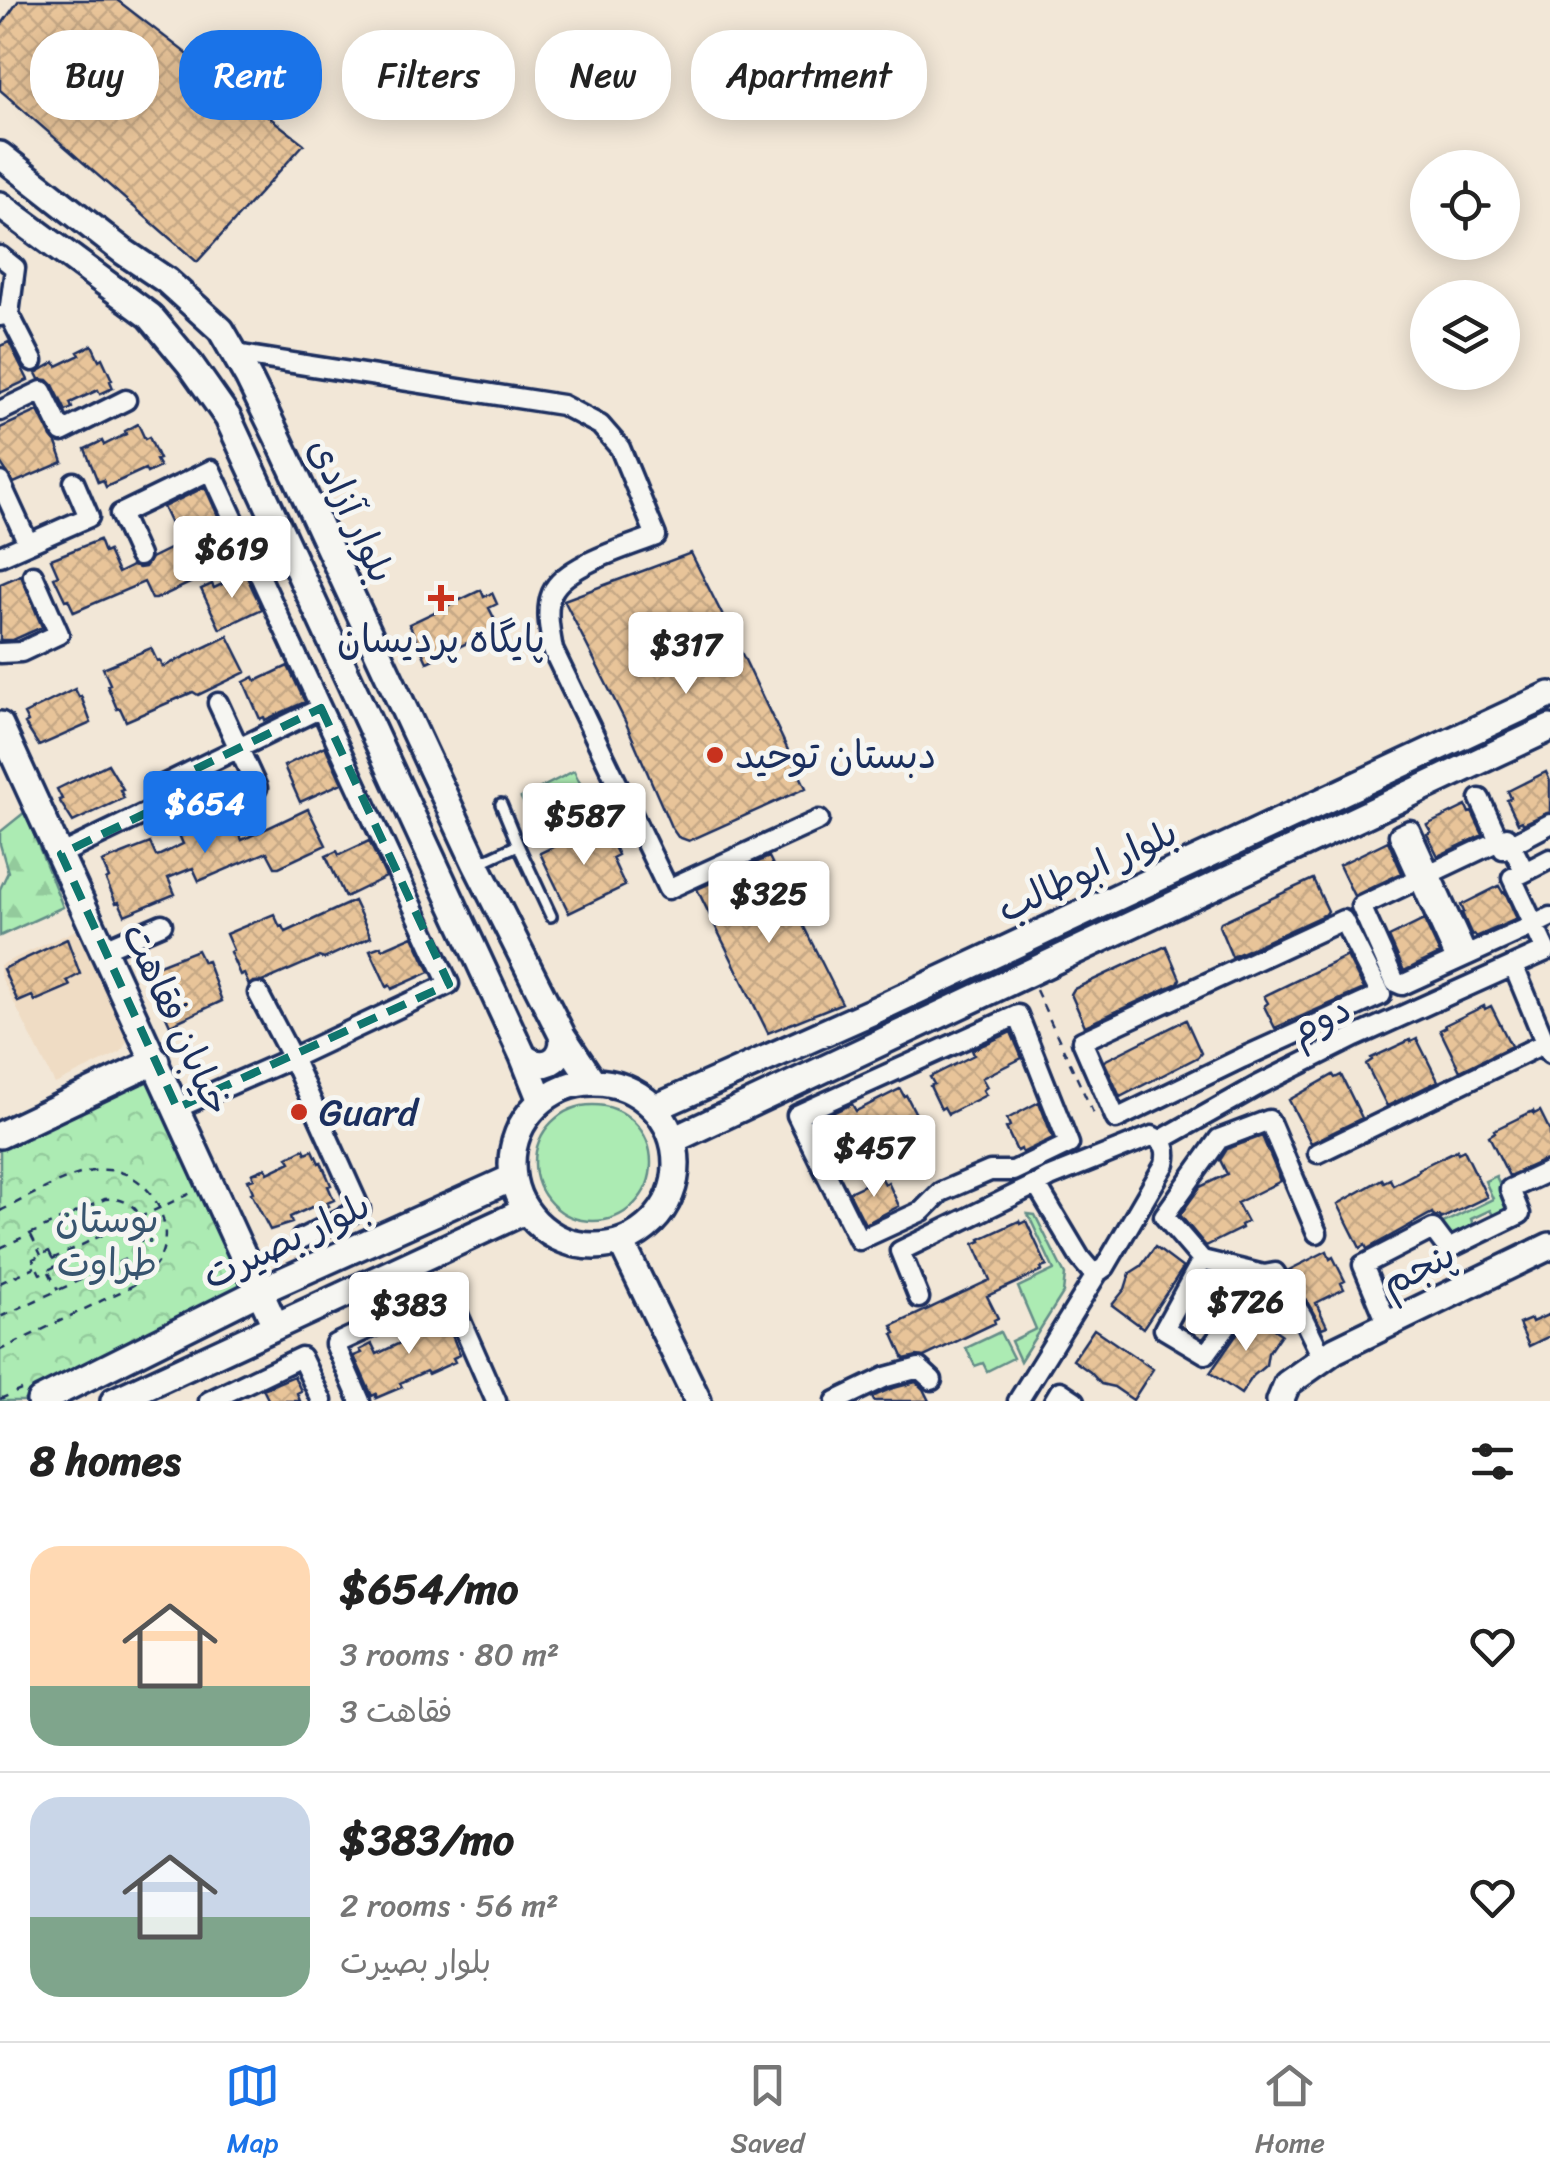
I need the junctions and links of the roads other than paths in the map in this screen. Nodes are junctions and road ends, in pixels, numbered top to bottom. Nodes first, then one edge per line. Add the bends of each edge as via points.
1 (0, 154) edge
2 (0, 205) edge
3 (0, 256) edge
4 (4, 315) edge
5 (235, 354) junction
6 (32, 361) dead end
7 (126, 400) dead end
8 (0, 410) edge
9 (0, 482) edge
10 (74, 482) dead end
11 (28, 543) junction
12 (0, 556) edge
13 (139, 556) dead end
14 (33, 575) dead end
15 (0, 653) edge
16 (1550, 695) edge
17 (218, 703) dead end
18 (321, 708) junction
19 (0, 725) edge
20 (1550, 728) edge
21 (239, 749) junction
22 (257, 788) dead end
23 (1480, 799) dead end
24 (501, 804) dead end
25 (818, 820) dead end
26 (1550, 824) edge
27 (1505, 843) junction
28 (518, 845) junction
29 (61, 854) junction
30 (1550, 859) edge
31 (476, 864) junction
32 (1520, 874) junction
33 (1425, 876) junction
34 (551, 916) dead end
35 (1542, 921) edge
36 (162, 924) dead end
37 (104, 950) junction
38 (1462, 958) junction
39 (1514, 967) junction
40 (258, 993) dead end
41 (563, 1037) junction
42 (1548, 1049) edge
43 (523, 1056) junction
44 (292, 1058) junction
45 (1242, 1058) junction
46 (156, 1061) junction
47 (594, 1082) junction
48 (1259, 1086) junction
49 (541, 1100) junction
50 (177, 1108) junction
51 (655, 1108) junction
52 (0, 1135) edge
53 (673, 1140) junction
54 (1160, 1140) junction
55 (1318, 1154) dead end
56 (1547, 1172) dead end
57 (512, 1178) junction
58 (1040, 1183) junction
59 (957, 1185) junction
60 (526, 1211) junction
61 (971, 1216) junction
62 (1317, 1233) dead end
63 (301, 1239) dead end
64 (621, 1242) junction
65 (1550, 1246) edge
66 (1202, 1260) junction
67 (1098, 1272) junction
68 (1264, 1275) junction
69 (260, 1291) junction
70 (920, 1298) dead end
71 (1388, 1324) junction
72 (275, 1325) junction
73 (1323, 1359) junction
74 (932, 1380) dead end
75 (29, 1396) edge
76 (114, 1401) edge
77 (209, 1401) edge
78 (322, 1401) edge
79 (360, 1401) edge
80 (496, 1401) edge
81 (698, 1401) edge
82 (836, 1401) edge
83 (1018, 1401) edge
84 (1054, 1401) edge
85 (1075, 1401) edge
86 (1280, 1401) edge

1 - 5 main road, بلوار آزادی via 167,281 221,330
2 - 43 main road, بلوار آزادی via 150,316 228,418
3 - 4 street via 15,268
4 - 6 street
5 - 25 street via 562,406 600,424 620,448 656,536 575,568 552,592 548,619 553,650 668,889
5 - 31 main road, بلوار آزادی
7 - 8 street via 62,432 42,390
9 - 11 street
10 - 11 street via 89,516
11 - 12 street
13 - 18 street via 120,514 211,470
14 - 15 street via 59,634 21,652
16 - 51 main road, بلوار ابوطالب
17 - 21 street
18 - 21 street
18 - 44 street via 449,984
19 - 29 main road, خیابان فقاهت
20 - 53 main road, بلوار ابوطالب
21 - 22 street
21 - 29 street via 164,784 171,801
23 - 27 street
24 - 28 lane
26 - 27 street
27 - 32 street
27 - 33 street
28 - 31 lane
28 - 34 lane
29 - 37 main road, خیابان فقاهت
30 - 32 street
31 - 41 main road, بلوار آزادی
32 - 35 street via 1512,878
33 - 38 street
33 - 38 street via 1361,906 1395,982 1402,985
35 - 38 street
35 - 39 street via 1546,951
36 - 37 street
37 - 46 main road, خیابان فقاهت
39 - 42 street
39 - 48 street, دوم
40 - 44 street
41 - 43 main road via 564,1047 551,1063
41 - 47 main road, بلوار آزادی
42 - 55 street
43 - 49 main road, بلوار آزادی
44 - 50 street
44 - 63 street via 360,1209
45 - 45 street via 1116,1119 1082,1042 1343,920 1381,995
45 - 48 street
46 - 50 main road, خیابان فقاهت
46 - 52 main road
47 - 49 main road
47 - 51 main road via 616,1085
48 - 54 street, دوم
49 - 57 main road via 516,1136
50 - 69 main road, خیابان فقاهت
51 - 53 main road
53 - 64 main road via 677,1165 661,1212
54 - 58 street, دوم via 1135,1142
54 - 67 street via 1165,1164
56 - 71 street via 1510,1189 1520,1214 1448,1249 1432,1230 1362,1265
57 - 60 main road
57 - 69 main road, بلوار بصیرت
58 - 61 street, دوم
58 - 67 street via 1080,1258
59 - 59 street via 990,1171 1014,1171 1069,1144 1018,1015 798,1116 859,1240 922,1211
59 - 61 street
60 - 64 main road via 540,1227 578,1246
60 - 72 main road, بلوار بصیرت
61 - 70 street, دوم via 900,1251
62 - 66 street via 1269,1120 1219,1139 1164,1216
64 - 81 main road
65 - 71 main road, پنجم
66 - 68 street
66 - 68 street via 1164,1329 1206,1354
67 - 83 street
68 - 73 street via 1275,1273
69 - 72 main road, خیابان فقاهت
69 - 75 main road, بلوار بصیرت
71 - 73 main road, پنجم
72 - 76 main road, بلوار بصیرت
73 - 86 main road, پنجم via 1286,1384
74 - 82 street via 919,1368
77 - 78 street via 301,1357
79 - 80 street via 335,1344 448,1292
84 - 85 street via 1060,1391

